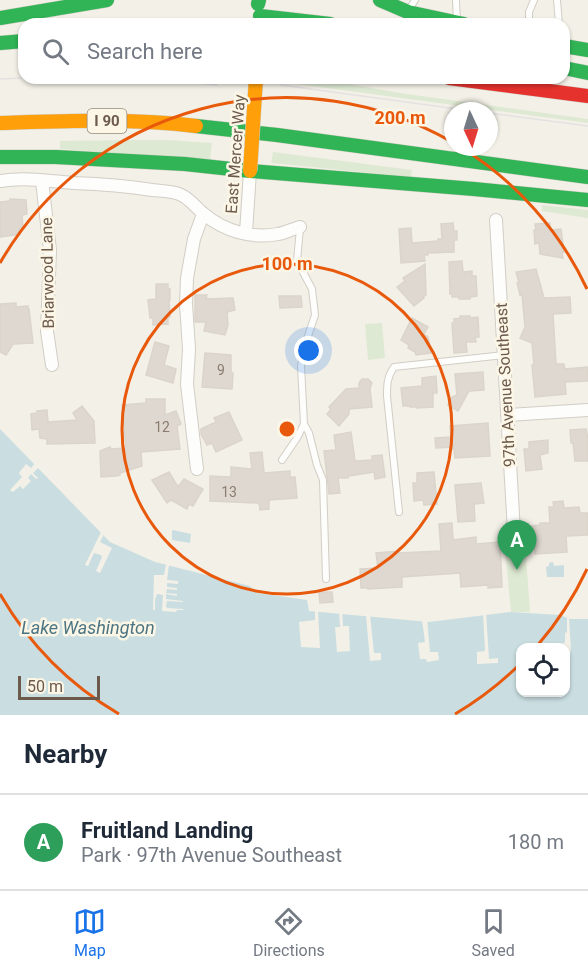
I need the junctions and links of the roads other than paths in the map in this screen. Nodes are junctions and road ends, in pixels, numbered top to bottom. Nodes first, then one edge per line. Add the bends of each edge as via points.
1 (107, 0) edge
2 (380, 0) edge
3 (456, 0) edge
4 (534, 0) edge
5 (556, 0) edge
6 (411, 6) edge
7 (259, 9) edge
8 (0, 18) edge
9 (302, 18) edge
10 (446, 18) edge
11 (460, 18) edge
12 (530, 18) edge
13 (558, 18) edge
14 (18, 42) edge
15 (0, 43) edge
16 (570, 47) edge
17 (588, 50) edge
18 (570, 69) edge
19 (588, 73) edge
20 (256, 84) edge
21 (495, 84) edge
22 (588, 96) edge
23 (0, 123) edge
24 (0, 157) edge
25 (250, 171) junction
26 (588, 177) edge
27 (0, 181) edge
28 (42, 181) junction
29 (588, 200) edge
30 (203, 213) junction
31 (496, 220) dead end
32 (300, 227) joint
33 (246, 233) junction
34 (504, 356) junction
35 (52, 365) dead end
36 (588, 410) edge
37 (507, 415) junction
38 (304, 424) junction
39 (282, 460) dead end
40 (197, 469) dead end
41 (399, 512) dead end
42 (515, 549) dead end
43 (326, 579) dead end

1 - 8 main road
2 - 6 main road
3 - 11 lane
4 - 12 lane
5 - 13 lane
6 - 10 main road
7 - 9 main road
14 - 15 main road
16 - 17 main road
18 - 19 main road
20 - 25 main road, East Mercer Way, bridge
21 - 22 main road
23 - 26 main road, I 90 via 164,122
24 - 25 main road via 107,159
25 - 29 main road
25 - 33 street, East Mercer Way
27 - 28 street
28 - 30 street via 166,192 181,195
28 - 35 street, Briarwood Lane via 50,250 47,331
30 - 33 street via 219,226
30 - 40 street via 194,239 186,304 187,384
31 - 34 street, 97th Avenue Southeast
32 - 33 street via 265,236
32 - 38 lane via 297,261 312,289 315,315 301,366
34 - 37 street, 97th Avenue Southeast
34 - 41 lane via 394,367 387,380 387,396
36 - 37 street
37 - 42 street, 97th Avenue Southeast
38 - 39 lane
38 - 43 lane via 323,480

